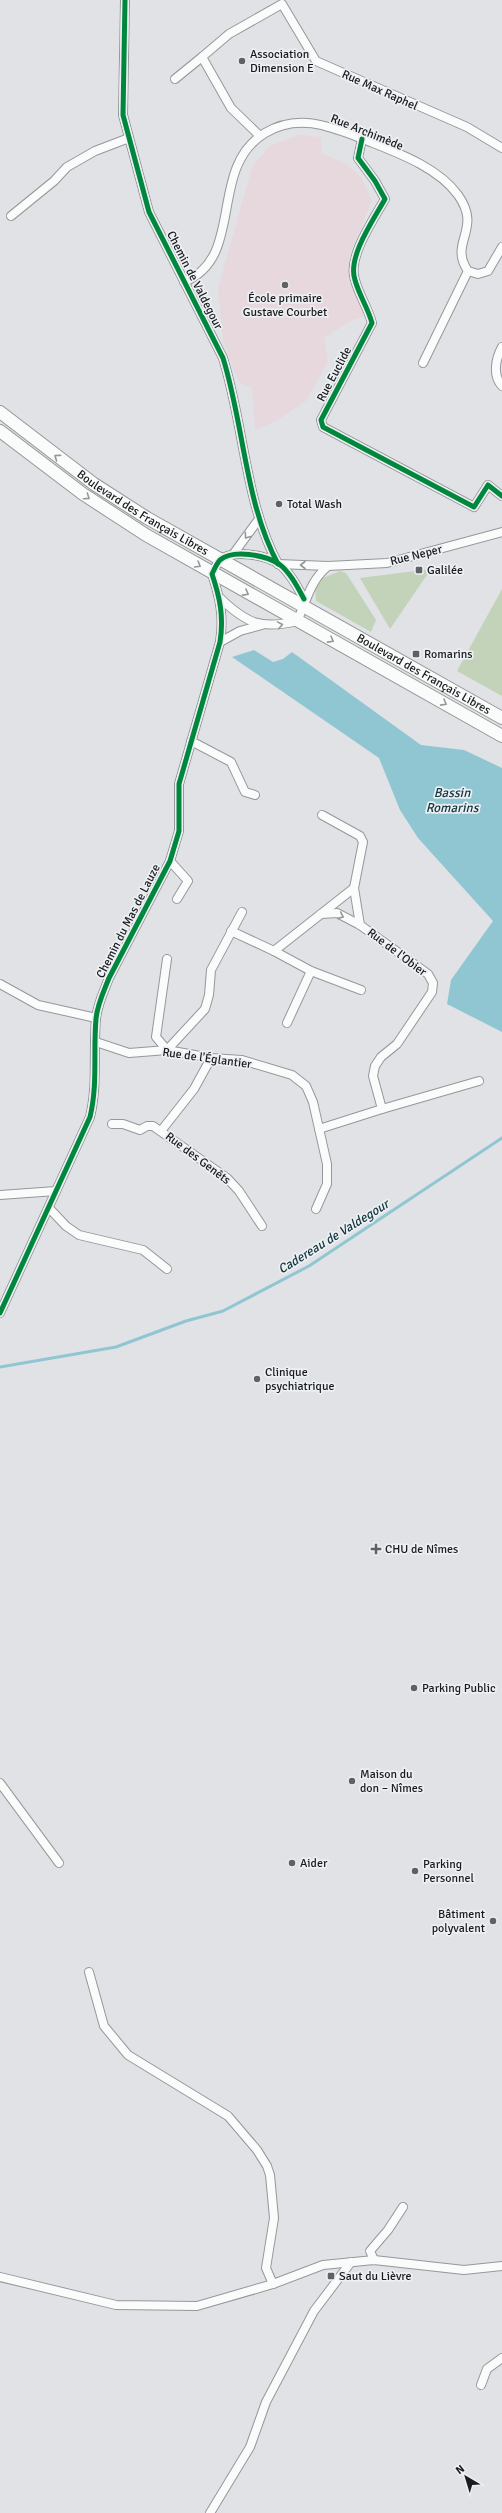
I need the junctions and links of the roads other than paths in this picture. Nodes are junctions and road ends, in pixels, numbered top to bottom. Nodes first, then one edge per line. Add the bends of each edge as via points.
1 (125, 0) edge
2 (281, 2) edge
3 (202, 57) junction
4 (176, 79) dead end
5 (260, 136) junction
6 (129, 138) junction
7 (362, 139) junction
8 (502, 148) edge
9 (11, 216) dead end
10 (502, 247) edge
11 (468, 271) junction
12 (184, 282) junction
13 (502, 346) edge
14 (422, 363) dead end
15 (500, 383) edge
16 (0, 412) edge
17 (0, 431) edge
18 (502, 496) edge
19 (259, 519) junction
20 (502, 532) edge
21 (234, 553) junction
22 (220, 560) junction
23 (278, 564) junction
24 (328, 566) junction
25 (212, 574) junction
26 (219, 597) junction
27 (304, 603) junction
28 (297, 621) junction
29 (262, 626) junction
30 (220, 642) junction
31 (502, 718) edge
32 (502, 736) edge
33 (191, 741) junction
34 (255, 795) dead end
35 (322, 815) dead end
36 (170, 861) junction
37 (354, 888) junction
38 (177, 899) dead end
39 (242, 912) dead end
40 (321, 914) junction
41 (360, 925) junction
42 (232, 930) junction
43 (274, 951) junction
44 (167, 959) dead end
45 (311, 970) junction
46 (0, 984) edge
47 (361, 990) dead end
48 (96, 1018) junction
49 (287, 1023) dead end
50 (96, 1042) junction
51 (167, 1050) junction
52 (211, 1058) junction
53 (479, 1081) dead end
54 (382, 1109) junction
55 (112, 1124) dead end
56 (319, 1129) junction
57 (161, 1131) junction
58 (56, 1191) junction
59 (0, 1195) edge
60 (49, 1208) junction
61 (316, 1209) dead end
62 (262, 1226) dead end
63 (167, 1268) dead end
64 (0, 1313) edge
65 (0, 1783) edge
66 (59, 1863) dead end
67 (90, 1972) dead end
68 (403, 2207) dead end
69 (374, 2260) junction
70 (351, 2262) junction
71 (502, 2266) edge
72 (0, 2277) edge
73 (273, 2284) junction
74 (502, 2358) edge
75 (481, 2386) dead end
76 (210, 2513) edge

1 - 6 street, Chemin de Valdegour via 123,115
2 - 3 street, Rue Max Raphel via 229,34
2 - 8 street, Rue Max Raphel via 316,61 467,127
3 - 4 street, Rue Max Raphel
3 - 5 street via 231,108
5 - 7 street, Rue Archimède via 284,124 303,121 318,123
5 - 12 street, Rue Archimède via 244,150 234,167 223,228 214,254 201,272
6 - 9 street via 95,151 67,167
6 - 12 street, Chemin de Valdegour via 149,212
7 - 11 street, Rue Archimède via 436,175 457,194 468,217 467,232 460,251 461,261
7 - 18 street, Rue Euclide via 358,158 385,199 355,255 354,279 369,310 372,323 321,420 323,427 474,507 488,485
10 - 11 street via 488,271 478,274
11 - 14 street
12 - 19 street, Chemin de Valdegour via 223,358 229,376
13 - 15 street via 496,358
22 -> 16 main road, Boulevard des Français Libres via 94,484
17 -> 25 main road, Boulevard des Français Libres via 83,494
19 -> 21 street
19 - 23 street, Chemin de Valdegour via 268,546
20 - 24 street, Rue Neper via 387,564
21 - 22 street
21 - 23 street
22 - 25 street
22 - 27 main road, Boulevard des Français Libres
24 -> 23 street, Rue Neper
23 - 27 street, Chemin de Valdegour via 295,583
24 - 27 street via 315,578
25 - 26 street, Chemin du Mas de Lauze
25 -> 28 main road, Boulevard des Français Libres
26 - 29 street via 241,617
26 - 30 street, Chemin du Mas de Lauze via 223,623
27 - 28 street
27 - 31 main road, Boulevard des Français Libres
29 -> 28 street
28 -> 32 main road, Boulevard des Français Libres
29 - 30 street via 240,631
30 - 33 street, Chemin du Mas de Lauze
33 - 34 street via 231,762 245,792
33 - 36 street, Chemin du Mas de Lauze via 180,784 179,831
35 - 37 street via 360,836 363,842
36 - 38 street via 188,881
36 - 48 street, Chemin du Mas de Lauze via 109,978
37 - 40 street
37 - 41 street, Rue de l'Obier
39 - 42 street
40 -> 41 street, Rue de l'Obier via 337,913
40 - 43 street
41 - 54 street, Rue de l'Obier via 428,974 433,983 432,992 397,1044 381,1057 375,1066 374,1076
42 - 43 street
42 - 51 street via 211,970 205,1009
43 - 45 street
44 - 51 street via 156,1037
45 - 47 street
45 - 49 street
46 - 48 street via 38,1006
48 - 50 street, Chemin du Mas de Lauze
50 - 51 street, Rue de l'Églantier via 129,1053
50 - 58 street, Chemin du Mas de Lauze via 95,1097 90,1117
51 - 52 street, Rue de l'Églantier
52 - 56 street, Rue de l'Églantier via 242,1060 292,1075 306,1086 313,1102
52 - 57 street, Rue des Genêts via 194,1089
53 - 54 street
54 - 56 street
55 - 57 street, Rue des Genêts via 124,1124 140,1130 153,1126
56 - 61 street, Rue de l'Églantier via 327,1164 327,1184
57 - 62 street, Rue des Genêts via 227,1178 239,1191
58 - 59 street
58 - 60 street, Chemin du Mas de Lauze
60 - 63 street via 66,1226 79,1235 143,1250
60 - 64 street, Chemin du Mas de Lauze
65 - 66 street
67 - 73 street via 104,2026 124,2050 159,2076 228,2116 267,2166 274,2218 266,2268
68 - 69 street via 370,2251
69 - 70 street
69 - 71 street via 464,2270
70 - 73 street via 323,2264
70 - 76 street via 314,2311 266,2402 250,2447
72 - 73 street via 116,2305 197,2306
74 - 75 street via 486,2369

